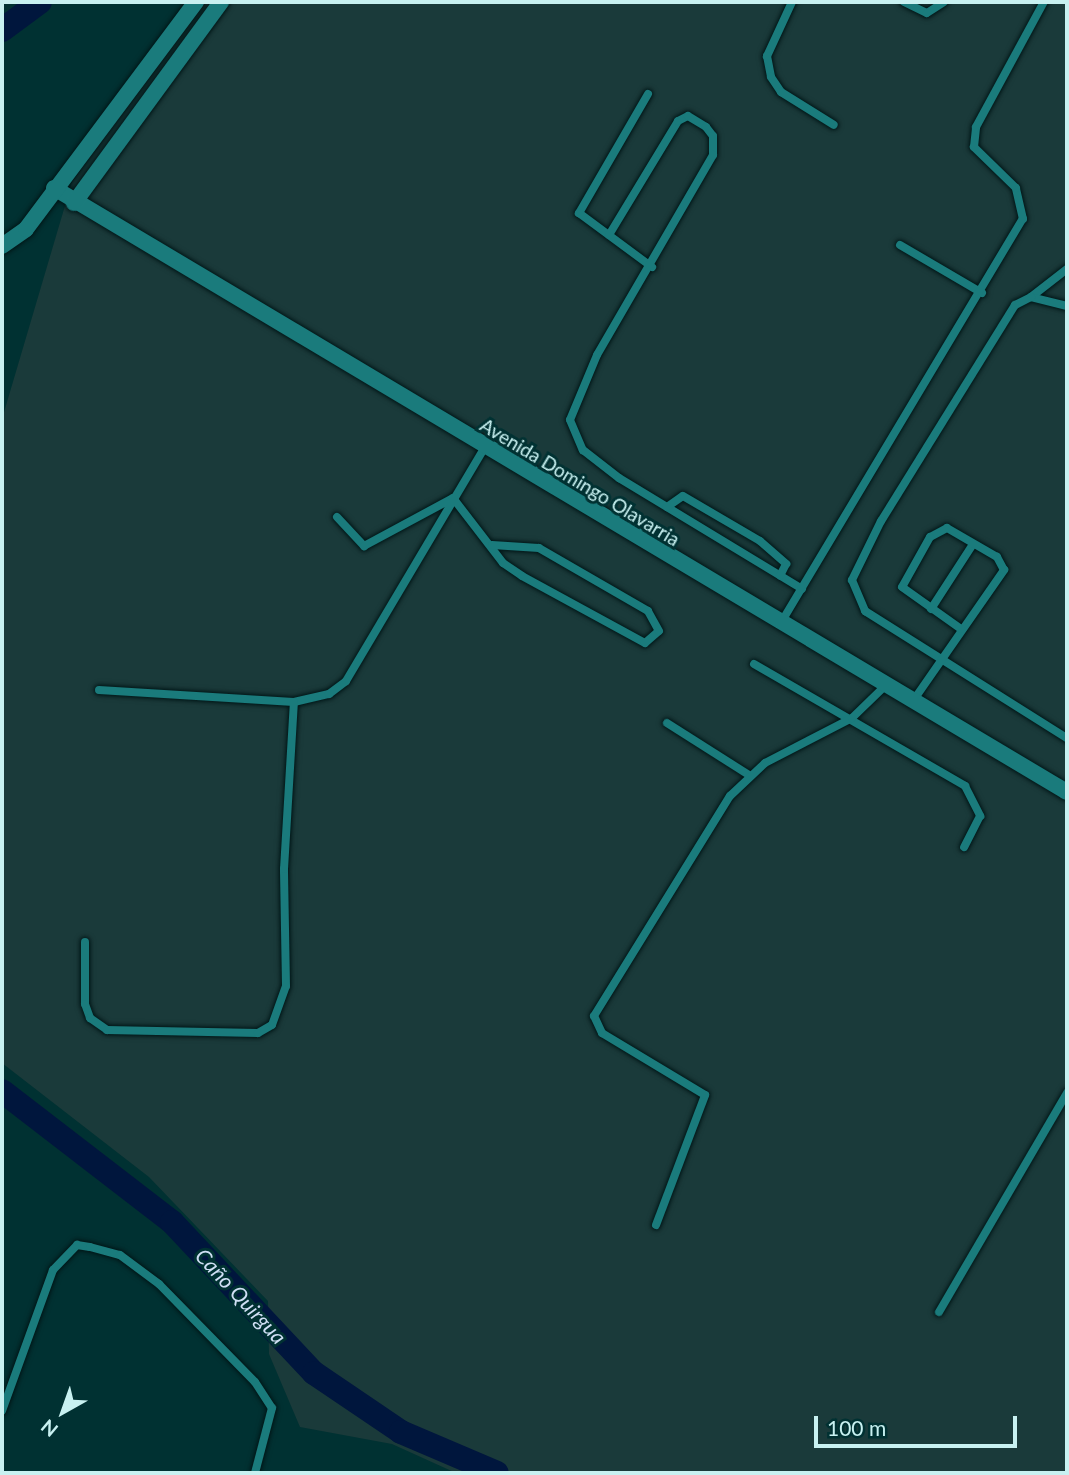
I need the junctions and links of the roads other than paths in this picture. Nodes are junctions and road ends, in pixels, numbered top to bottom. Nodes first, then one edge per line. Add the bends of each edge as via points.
1 (196, 2) edge
2 (221, 2) edge
3 (792, 2) edge
4 (904, 2) edge
5 (944, 2) edge
6 (1044, 2) edge
7 (648, 94) dead end
8 (834, 125) dead end
9 (54, 188) junction
10 (75, 203) junction
11 (609, 235) junction
12 (900, 245) dead end
13 (2, 246) edge
14 (652, 267) junction
15 (1067, 270) edge
16 (982, 293) junction
17 (1031, 297) junction
18 (1067, 306) edge
19 (484, 449) junction
20 (453, 498) junction
21 (667, 507) junction
22 (337, 517) dead end
23 (973, 544) junction
24 (492, 545) junction
25 (780, 576) junction
26 (802, 589) junction
27 (930, 609) junction
28 (781, 624) junction
29 (961, 629) junction
30 (937, 662) junction
31 (754, 664) dead end
32 (885, 686) junction
33 (99, 690) dead end
34 (913, 701) junction
35 (294, 702) junction
36 (852, 718) junction
37 (667, 723) dead end
38 (1067, 738) edge
39 (750, 775) junction
40 (1067, 792) edge
41 (964, 847) dead end
42 (85, 942) dead end
43 (1067, 1093) edge
44 (1058, 1109) junction
45 (1067, 1114) edge
46 (656, 1224) dead end
47 (939, 1312) dead end
48 (2, 1411) edge
49 (255, 1473) edge

1 - 9 street
2 - 10 street
3 - 8 lane via 767,56 771,77 781,92
4 - 5 lane via 935,13
6 - 16 lane via 976,127 974,146 1016,188 1023,219
7 - 11 lane via 579,210
9 - 10 street, Avenida Domingo Olavarria
9 - 13 street via 26,229
10 - 19 street, Avenida Domingo Olavarria
11 - 14 lane
11 - 14 lane via 678,121 688,116 706,127 713,136 713,155
12 - 16 lane
14 - 21 lane via 597,355 570,420 583,450
15 - 17 lane
16 - 26 lane
17 - 18 lane
17 - 30 lane via 1015,305 1002,324 852,580 865,611
19 - 20 lane
19 - 28 street, Avenida Domingo Olavarria
20 - 22 lane via 364,546
20 - 24 lane
20 - 35 lane via 346,681 329,694
21 - 25 lane
21 - 25 lane via 683,496 760,541 786,564
23 - 27 lane
23 - 27 lane via 947,528 930,537 902,587
23 - 29 lane via 997,557 1004,570
24 - 24 lane via 522,576 645,643 659,631 648,611 539,548
25 - 26 lane
26 - 28 lane
27 - 29 lane
28 - 32 street, Avenida Domingo Olavarria
29 - 30 lane
30 - 34 lane
30 - 38 lane
31 - 36 lane
32 - 34 street, Avenida Domingo Olavarria
32 - 36 lane
33 - 35 lane
34 - 40 street, Avenida Domingo Olavarria
35 - 42 lane via 284,869 286,986 272,1025 258,1033 107,1030 90,1018 85,1004
36 - 39 lane
36 - 41 lane via 965,786 980,816
37 - 39 lane
39 - 46 lane via 730,796 594,1016 602,1033 705,1095
43 - 44 lane
44 - 45 lane
44 - 47 lane
48 - 49 lane via 53,1270 77,1245 90,1247 120,1255 159,1284 255,1381 272,1408

